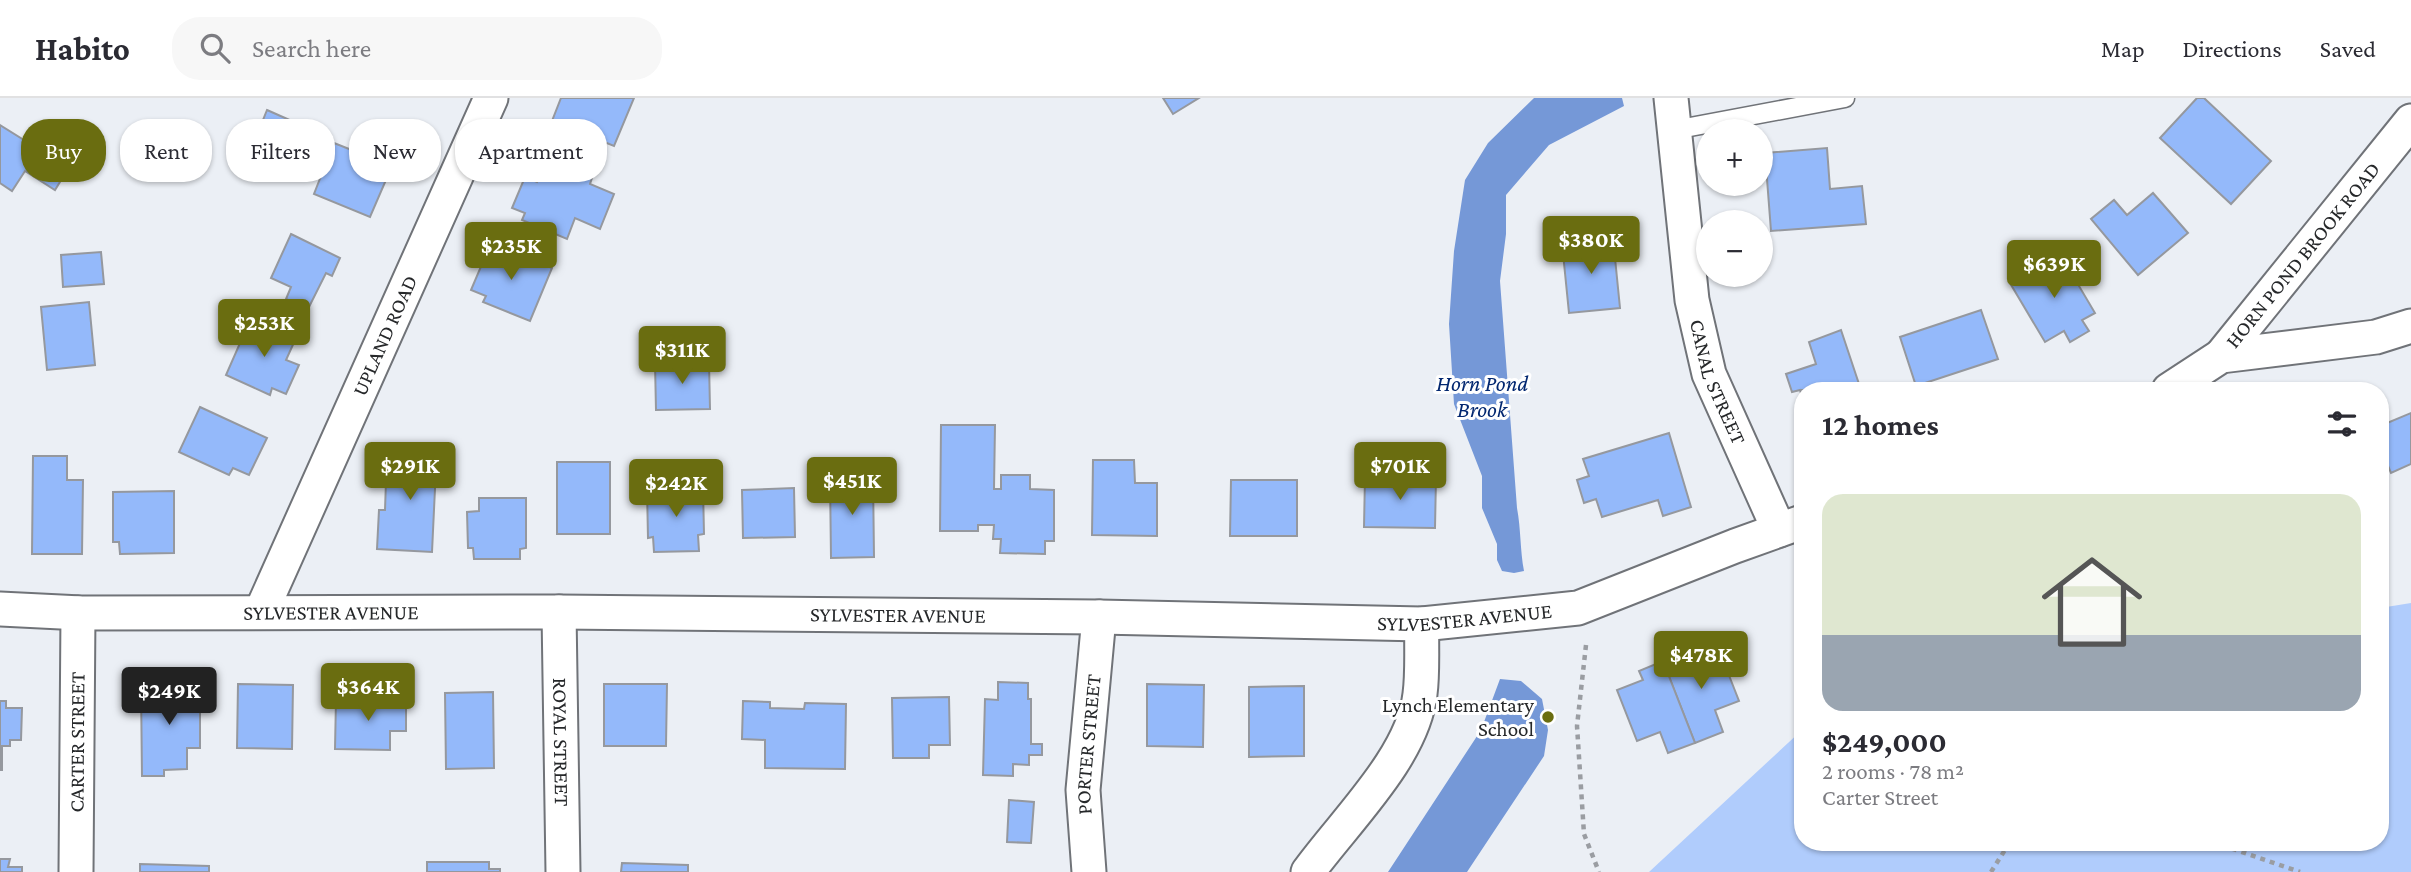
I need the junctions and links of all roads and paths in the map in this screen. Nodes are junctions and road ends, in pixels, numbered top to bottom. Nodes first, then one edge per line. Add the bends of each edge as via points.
1 (491, 98) edge
2 (1671, 98) edge
3 (1845, 98) edge
4 (2411, 121) edge
5 (1674, 131) junction
6 (2411, 326) edge
7 (2221, 356) junction
8 (2181, 382) edge
9 (1791, 526) edge
10 (1591, 602) junction
11 (0, 609) edge
12 (261, 612) junction
13 (559, 612) junction
14 (78, 613) junction
15 (1099, 617) junction
16 (1422, 624) junction
17 (2004, 851) edge
18 (2239, 851) edge
19 (76, 872) edge
20 (564, 872) edge
21 (1089, 872) edge
22 (1308, 872) edge
23 (1600, 872) edge
24 (1991, 872) edge
25 (2300, 872) edge

1 - 12 street, UPLAND ROAD
2 - 5 street, CANAL STREET
3 - 5 lane
4 - 7 street, HORN POND BROOK ROAD
5 - 9 street, CANAL STREET via 1692,300 1709,374
6 - 7 street via 2376,337
7 - 8 street
9 - 10 street, SYLVESTER AVENUE
10 - 16 street, SYLVESTER AVENUE via 1578,608
10 - 23 path via 1577,726 1584,834
11 - 14 street, SYLVESTER AVENUE
12 - 13 street, SYLVESTER AVENUE
12 - 14 street, SYLVESTER AVENUE
13 - 15 street, SYLVESTER AVENUE
13 - 20 street, ROYAL STREET
14 - 19 street, CARTER STREET
15 - 16 street, SYLVESTER AVENUE
15 - 21 street, PORTER STREET via 1083,790
16 - 22 street via 1420,697 1407,736 1390,766
17 - 24 path
18 - 25 path

